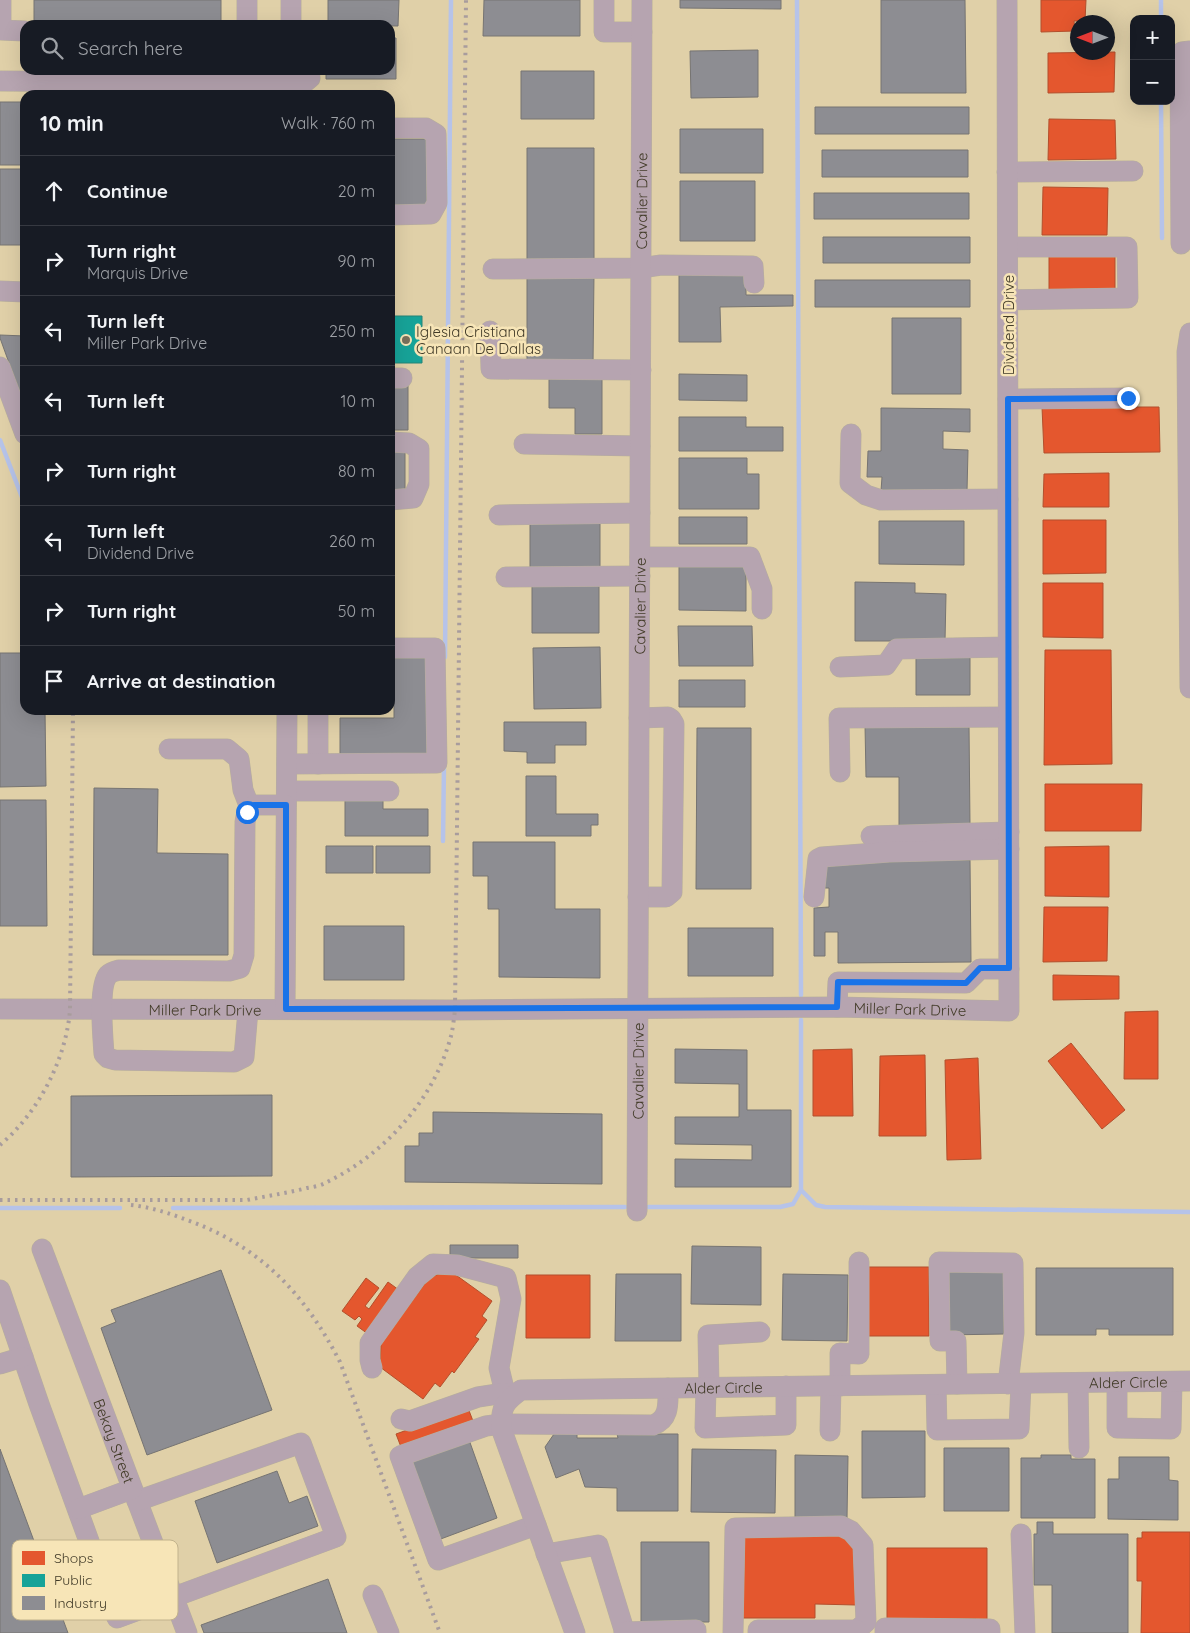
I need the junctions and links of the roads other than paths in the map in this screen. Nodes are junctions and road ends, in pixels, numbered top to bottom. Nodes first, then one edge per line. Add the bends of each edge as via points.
1 (1, 0) edge
2 (247, 0) edge
3 (291, 0) edge
4 (604, 0) edge
5 (642, 0) edge
6 (1007, 0) edge
7 (247, 20) edge
8 (291, 20) edge
9 (20, 31) edge
10 (642, 32) junction
11 (1190, 51) edge
12 (310, 75) edge
13 (0, 81) edge
14 (290, 83) edge
15 (395, 128) edge
16 (1133, 171) dead end
17 (1007, 172) junction
18 (395, 215) edge
19 (1181, 244) dead end
20 (1008, 248) junction
21 (641, 268) junction
22 (493, 269) dead end
23 (754, 282) dead end
24 (0, 292) edge
25 (20, 292) edge
26 (1008, 300) junction
27 (490, 331) dead end
28 (1190, 334) edge
29 (0, 367) edge
30 (641, 370) junction
31 (1128, 398) dead end
32 (1008, 399) junction
33 (20, 421) edge
34 (851, 434) dead end
35 (395, 442) edge
36 (524, 444) dead end
37 (640, 446) junction
38 (1008, 499) junction
39 (395, 500) edge
40 (640, 513) junction
41 (500, 515) dead end
42 (640, 566) junction
43 (506, 577) dead end
44 (762, 609) dead end
45 (1008, 647) junction
46 (395, 648) edge
47 (840, 666) dead end
48 (1190, 688) edge
49 (287, 715) edge
50 (318, 715) edge
51 (1008, 717) junction
52 (639, 718) junction
53 (169, 749) dead end
54 (287, 764) junction
55 (318, 764) junction
56 (840, 772) dead end
57 (390, 791) dead end
58 (287, 798) junction
59 (250, 808) junction
60 (871, 836) dead end
61 (1009, 841) junction
62 (638, 897) junction
63 (814, 897) dead end
64 (1009, 968) junction
65 (837, 1007) junction
66 (638, 1008) junction
67 (0, 1009) edge
68 (286, 1009) junction
69 (102, 1010) junction
70 (248, 1010) junction
71 (1009, 1011) joint
72 (637, 1211) dead end
73 (42, 1249) dead end
74 (859, 1262) dead end
75 (0, 1290) edge
76 (760, 1332) dead end
77 (23, 1357) junction
78 (0, 1364) edge
79 (372, 1368) dead end
80 (1181, 1381) edge
81 (1117, 1382) junction
82 (1078, 1383) junction
83 (936, 1384) junction
84 (957, 1384) junction
85 (1014, 1384) junction
86 (786, 1386) junction
87 (836, 1386) junction
88 (708, 1387) junction
89 (668, 1388) junction
90 (505, 1397) junction
91 (401, 1419) dead end
92 (501, 1424) junction
93 (830, 1432) dead end
94 (1079, 1448) dead end
95 (135, 1495) junction
96 (78, 1509) junction
97 (536, 1524) junction
98 (1022, 1534) dead end
99 (89, 1540) edge
100 (152, 1540) edge
101 (546, 1554) junction
102 (178, 1595) edge
103 (373, 1595) dead end
104 (178, 1610) edge
105 (857, 1631) edge
106 (187, 1633) edge
107 (389, 1633) edge
108 (575, 1633) edge
109 (624, 1633) edge
110 (696, 1633) edge
111 (734, 1633) edge
112 (758, 1633) edge
113 (885, 1633) edge
114 (990, 1633) edge
115 (1025, 1633) edge

1 - 9 street via 1,30
2 - 7 street
3 - 8 street
4 - 10 street via 604,32
5 - 10 street, Cavalier Drive
6 - 17 street, Dividend Drive
10 - 21 street, Cavalier Drive
11 - 19 street via 1180,55
12 - 14 street via 304,83
13 - 14 street
15 - 18 street via 426,128 436,134 437,203 431,214
16 - 17 street
17 - 20 street, Dividend Drive
20 - 26 street, Dividend Drive
20 - 26 street via 1127,247 1128,298
21 - 22 street
21 - 23 street via 661,265 753,266
21 - 30 street, Cavalier Drive
24 - 25 street
26 - 32 street, Dividend Drive
27 - 30 street via 491,369
28 - 48 street via 1187,362
29 - 33 street
30 - 37 street, Cavalier Drive
31 - 32 street
32 - 38 street, Dividend Drive
34 - 38 street via 850,483 866,495 881,500
35 - 39 street via 409,443 419,449 419,484 413,498
36 - 37 street
37 - 40 street, Cavalier Drive
38 - 45 street, Dividend Drive
40 - 41 street
40 - 42 street, Cavalier Drive
42 - 43 street
42 - 44 street via 750,557 762,589
42 - 52 street, Cavalier Drive
45 - 47 street via 897,649 886,665
45 - 51 street, Dividend Drive
46 - 55 street via 435,648 437,764
49 - 54 street
50 - 55 street
51 - 56 street via 839,718
51 - 61 street, Dividend Drive
52 - 62 street, Cavalier Drive
52 - 62 street via 668,717 674,724 672,892 666,897
53 - 59 street via 227,749 239,759 243,790
54 - 55 street
54 - 58 street
57 - 58 street
58 - 59 street
58 - 68 street
59 - 69 street via 245,822 244,955 240,968 229,971 119,970 108,976 104,985
60 - 61 street
61 - 63 street via 822,857 816,866
61 - 64 street, Dividend Drive
62 - 66 street, Cavalier Drive
64 - 65 street via 980,968 966,983 838,982
64 - 71 street, Dividend Drive
65 - 66 street, Miller Park Drive
65 - 71 street, Miller Park Drive
66 - 68 street, Miller Park Drive
66 - 72 street, Cavalier Drive
67 - 69 street, Miller Park Drive
68 - 70 street, Miller Park Drive
69 - 70 street, Miller Park Drive
69 - 70 street via 104,1054 108,1058 234,1062 244,1057
73 - 95 street, Bekay Street
74 - 87 street via 860,1354 840,1353
75 - 77 street
76 - 88 street via 708,1334
77 - 78 street
77 - 96 street
79 - 90 street via 370,1343 417,1277 433,1264 458,1265 506,1278 511,1299 498,1368
80 - 81 street, Alder Circle
80 - 81 street via 1171,1429 1117,1428
81 - 82 street, Alder Circle
82 - 85 street, Alder Circle
82 - 94 street
83 - 84 street, Alder Circle
83 - 85 street via 937,1430 1019,1429
83 - 87 street, Alder Circle
84 - 85 street, Alder Circle
84 - 85 street via 956,1341 940,1341 939,1262 1013,1263
86 - 87 street, Alder Circle
86 - 88 street, Alder Circle
86 - 88 street via 786,1425 705,1428
87 - 93 street
88 - 89 street, Alder Circle
89 - 90 street, Alder Circle via 521,1390
89 - 92 street via 668,1408 664,1418 653,1425
90 - 91 street, Alder Circle via 478,1397 410,1421
90 - 92 street
92 - 97 street
92 - 97 street via 486,1426 400,1456 438,1560
95 - 96 street
95 - 100 street, Bekay Street
95 - 102 street via 301,1443 336,1537
96 - 99 street
97 - 101 street
98 - 115 street
101 - 108 street
101 - 109 street via 598,1545
103 - 107 street
104 - 106 street, Bekay Street
105 - 111 street via 866,1622 863,1545 851,1531 841,1526 735,1528
105 - 112 street via 758,1630
109 - 110 street via 696,1630
113 - 114 street via 885,1628 990,1629

